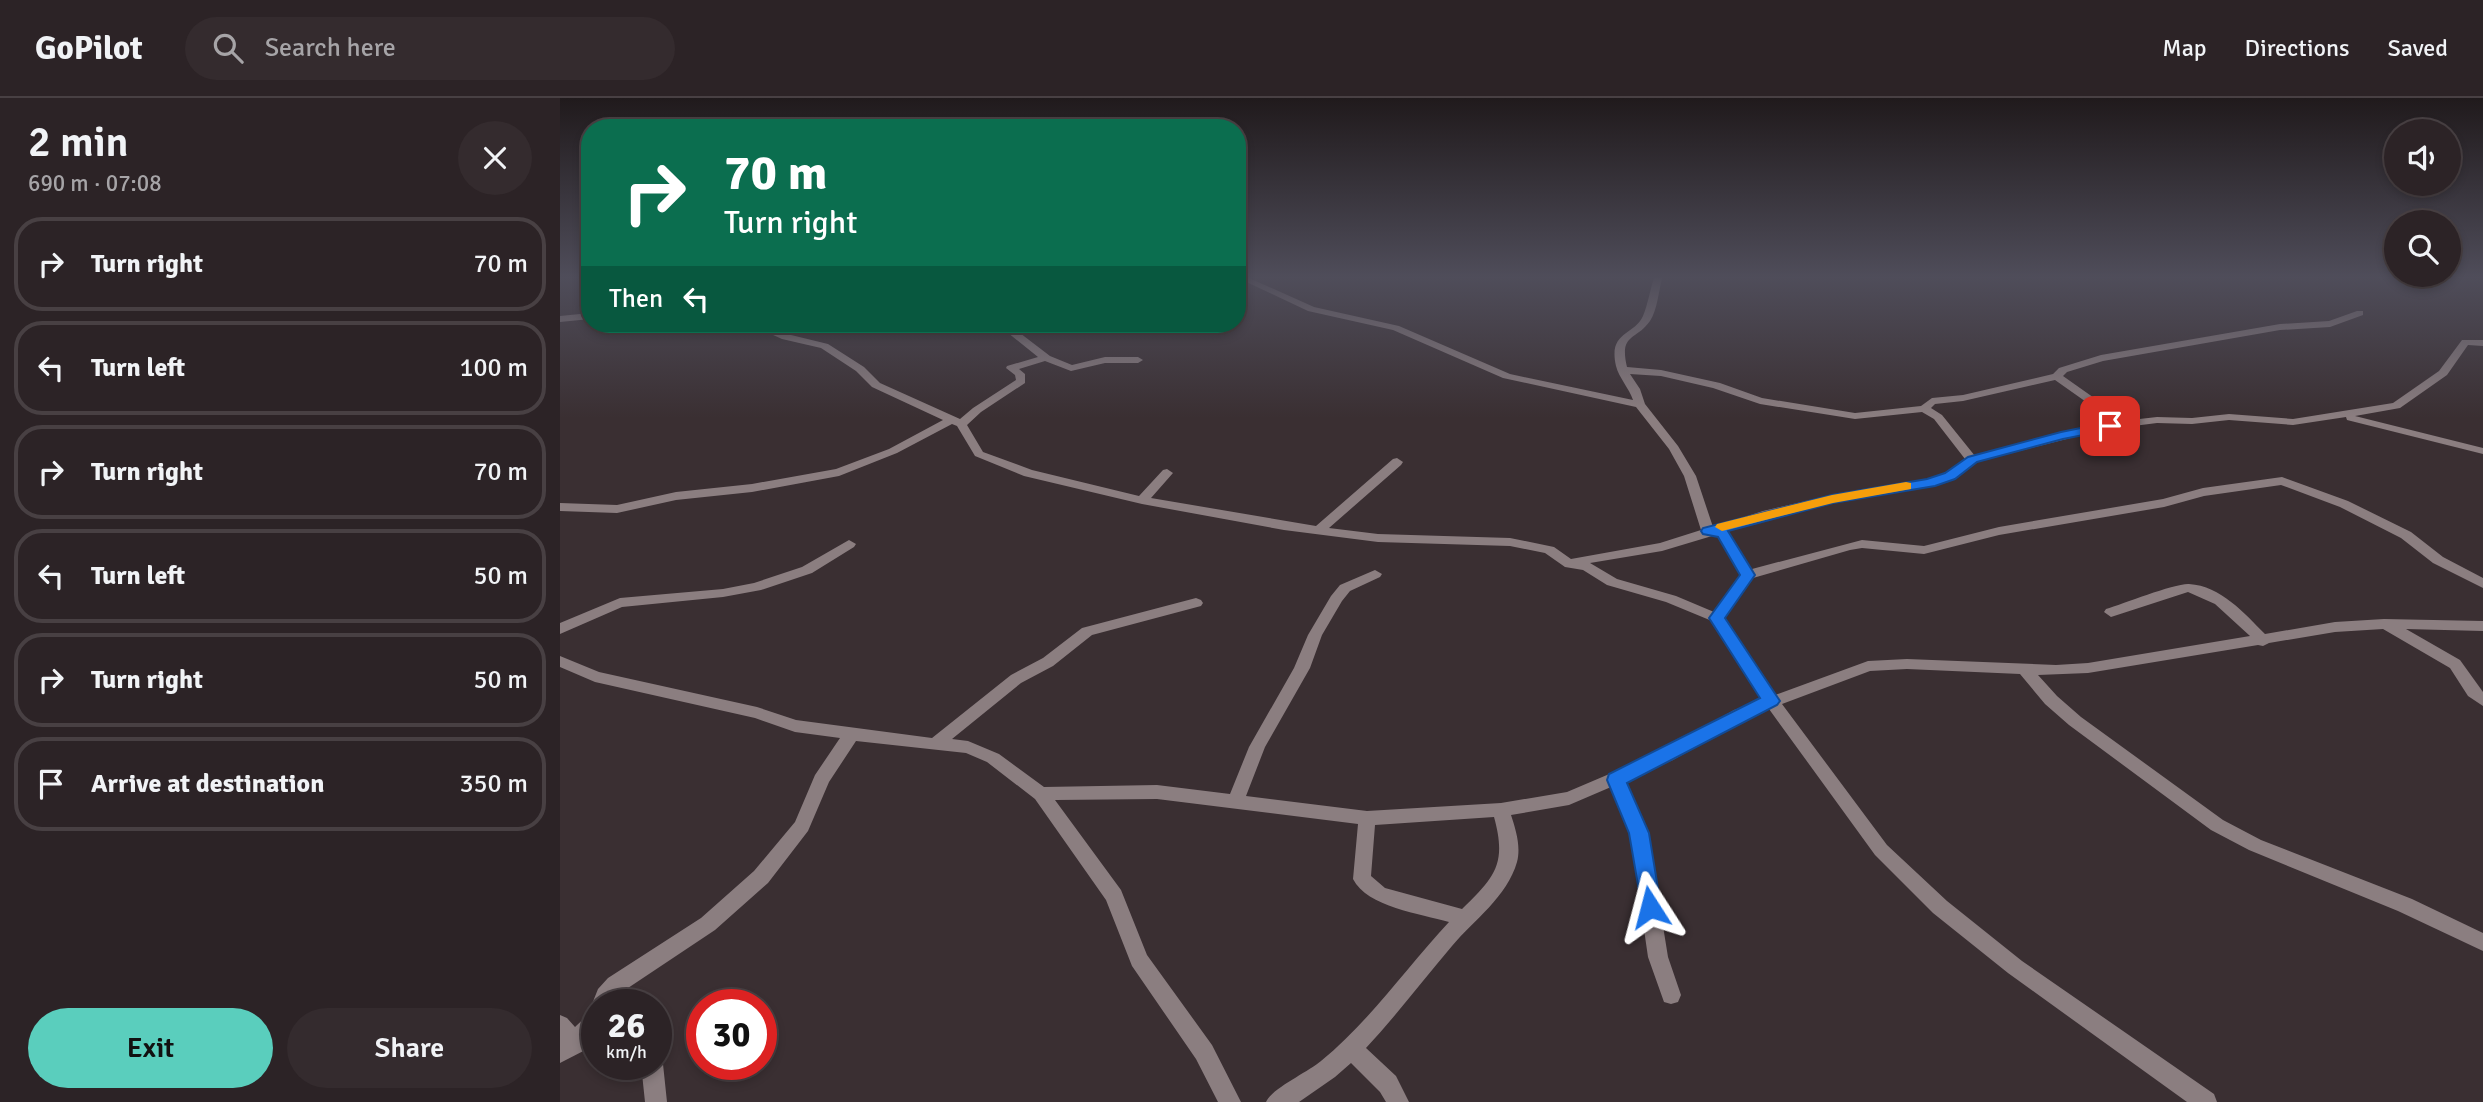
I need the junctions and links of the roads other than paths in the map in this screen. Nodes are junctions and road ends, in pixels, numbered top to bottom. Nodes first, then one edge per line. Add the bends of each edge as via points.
1 (1382, 325) edge
2 (1640, 325) edge
3 (2311, 325) edge
4 (781, 333) edge
5 (1014, 333) edge
6 (778, 334) joint
7 (2483, 343) edge
8 (1046, 358) junction
9 (1138, 360) dead end
10 (1622, 370) junction
11 (2057, 376) junction
12 (1640, 405) junction
13 (1924, 409) junction
14 (2339, 415) junction
15 (955, 423) junction
16 (2110, 426) junction
17 (2483, 451) edge
18 (1972, 460) junction
19 (1397, 461) dead end
20 (1167, 473) dead end
21 (1142, 500) junction
22 (560, 507) edge
23 (1319, 530) junction
24 (1708, 531) junction
25 (849, 544) dead end
26 (1573, 564) junction
27 (1375, 574) dead end
28 (1748, 575) junction
29 (2483, 584) edge
30 (1196, 603) dead end
31 (2111, 612) dead end
32 (1717, 618) junction
33 (2384, 624) junction
34 (2483, 626) edge
35 (560, 629) edge
36 (2263, 641) junction
37 (560, 661) edge
38 (2024, 668) junction
39 (2483, 700) edge
40 (1771, 701) junction
41 (851, 735) junction
42 (935, 744) junction
43 (1616, 780) junction
44 (1041, 794) junction
45 (1235, 802) junction
46 (1501, 810) junction
47 (1367, 818) junction
48 (1466, 918) junction
49 (2483, 942) edge
50 (611, 989) edge
51 (1671, 995) dead end
52 (560, 1025) edge
53 (581, 1034) edge
54 (567, 1048) edge
55 (1352, 1051) junction
56 (654, 1080) edge
57 (656, 1102) edge
58 (1230, 1102) edge
59 (1277, 1102) edge
60 (1398, 1102) edge
61 (2206, 1102) edge

1 - 12 street via 1507,376
2 - 10 street via 1619,349
3 - 11 street via 2101,358
4 - 6 street
5 - 8 street
6 - 15 street via 824,346 876,384
7 - 14 street via 2465,342 2443,373 2396,406
8 - 9 street via 1071,368 1105,360
8 - 15 street via 1012,368 1021,381
10 - 12 street
10 - 13 street via 1661,373 1760,401 1855,415
11 - 13 street via 1932,401
11 - 16 street via 2093,402
12 - 24 street via 1690,476
13 - 18 street via 1938,417
14 - 16 street via 2293,422 2229,417
14 - 17 street
15 - 21 street via 979,454 1028,473
15 - 22 street via 839,472 617,509
16 - 18 street
18 - 24 street via 1930,483 1832,499
19 - 23 street
20 - 21 street
21 - 23 street
23 - 26 street via 1377,538 1510,542 1549,550
24 - 26 street via 1662,547
24 - 28 street via 1723,534
25 - 35 street via 807,569 756,587 620,603
26 - 32 street
27 - 45 street via 1345,588 1336,599 1257,747
28 - 29 street via 1862,544 1924,550 1999,531 2282,481 2344,503 2406,535 2438,560
28 - 32 street
30 - 42 street via 1087,631 1048,662 1016,679
31 - 36 street via 2196,589 2216,596
32 - 40 street
33 - 34 street
33 - 36 street via 2335,627
33 - 39 street via 2455,664 2468,687
36 - 38 street via 2088,668
37 - 41 street via 596,677 757,713 795,726
38 - 40 street via 1868,666
38 - 49 street via 2075,721 2217,825
40 - 43 street
40 - 61 street via 1881,850 1940,907 2015,967
41 - 42 street
41 - 50 street via 821,780 802,826 761,877 708,924
42 - 44 street via 968,747 993,758
43 - 46 street via 1569,798
43 - 51 street via 1639,833 1658,957
44 - 45 street via 1126,790
44 - 58 street via 1114,896 1139,960 1204,1052
45 - 47 street
46 - 47 street
46 - 48 street via 1509,839 1508,865 1491,893
47 - 48 street via 1362,879 1379,894
48 - 55 street
52 - 54 street
53 - 54 street
55 - 59 street via 1300,1091
55 - 60 street via 1388,1084
56 - 57 street

